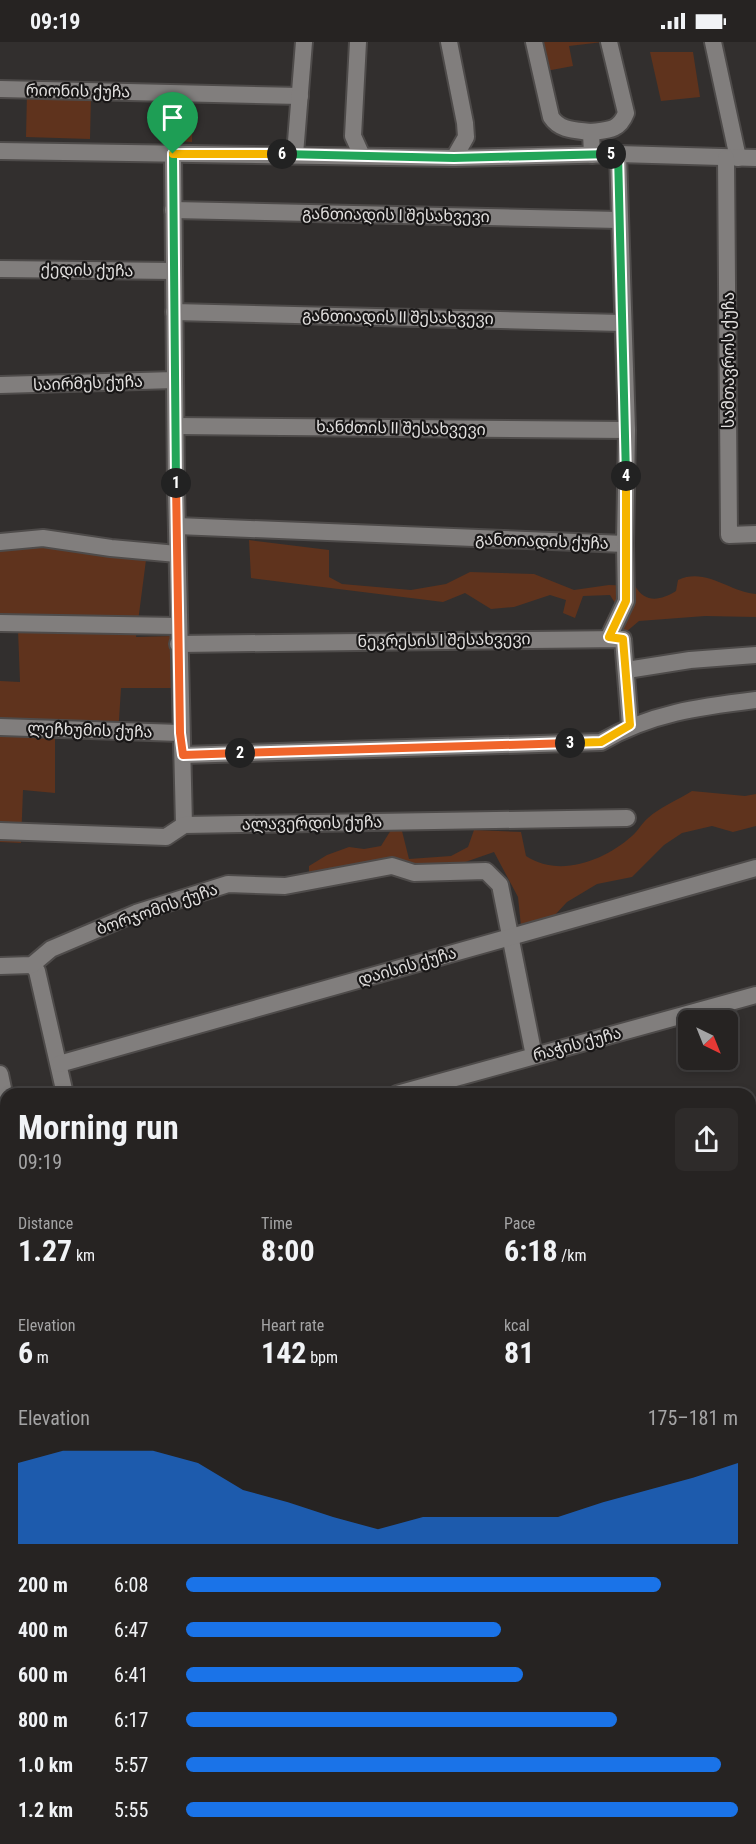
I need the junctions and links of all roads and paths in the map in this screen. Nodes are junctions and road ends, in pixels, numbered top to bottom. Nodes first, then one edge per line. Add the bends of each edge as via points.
1 (304, 42) edge
2 (358, 42) edge
3 (449, 42) edge
4 (534, 42) edge
5 (609, 42) edge
6 (713, 42) edge
7 (0, 89) edge
8 (300, 96) junction
9 (591, 132) junction
10 (0, 151) edge
11 (173, 154) junction
12 (295, 154) junction
13 (618, 154) junction
14 (592, 155) junction
15 (362, 156) junction
16 (454, 158) junction
17 (732, 158) junction
18 (756, 158) edge
19 (173, 210) junction
20 (619, 220) junction
21 (0, 269) edge
22 (174, 271) junction
23 (174, 312) junction
24 (622, 323) junction
25 (175, 380) junction
26 (0, 385) edge
27 (176, 426) junction
28 (627, 430) junction
29 (177, 526) junction
30 (756, 534) edge
31 (0, 542) edge
32 (625, 544) junction
33 (177, 554) junction
34 (0, 623) edge
35 (178, 626) junction
36 (609, 637) junction
37 (178, 644) junction
38 (756, 656) edge
39 (627, 670) junction
40 (756, 700) edge
41 (630, 725) junction
42 (0, 727) edge
43 (180, 733) junction
44 (183, 755) junction
45 (627, 818) dead end
46 (183, 825) junction
47 (0, 831) edge
48 (756, 868) edge
49 (511, 936) junction
50 (32, 965) junction
51 (0, 966) edge
52 (756, 994) edge
53 (534, 1056) junction
54 (59, 1064) junction
55 (64, 1088) edge
56 (419, 1088) edge

1 - 8 street
2 - 15 street via 353,136
3 - 16 street via 466,137
4 - 9 street via 551,117 556,124
5 - 9 street via 626,113 613,130
6 - 17 street
7 - 8 street, რიონის ქუჩა
8 - 12 street
9 - 14 street
10 - 11 street
11 - 12 street
11 - 19 street
12 - 15 street
13 - 14 street
13 - 17 street
13 - 20 street, განთიადის ქუჩა
14 - 16 street
15 - 16 street
17 - 18 street
17 - 30 street, სამთავროს ქუჩა via 729,535
19 - 20 street, განთიადის I შესახვევი
19 - 22 street
20 - 24 street, განთიადის ქუჩა
21 - 22 street, ქედის ქუჩა
22 - 23 street
23 - 24 street, განთიადის II შესახვევი
23 - 25 street
24 - 28 street, განთიადის ქუჩა
25 - 26 street, საირმეს ქუჩა
25 - 27 street
27 - 28 street, ხანძთის II შესახვევი
27 - 29 street
28 - 32 street, განთიადის ქუჩა
29 - 32 street, განთიადის ქუჩა
29 - 33 street
31 - 33 street via 43,538
32 - 36 street via 626,601
33 - 35 street
34 - 35 street
35 - 37 street
36 - 37 street, ნეკრესის I შესახვევი
36 - 39 street via 623,639
37 - 43 street
38 - 39 street via 690,660
39 - 41 street
40 - 41 street via 694,708
41 - 44 street via 601,742
42 - 43 street, ლეჩხუმის ქუჩა
43 - 44 street
44 - 46 street
45 - 46 street, ალავერდის ქუჩა
46 - 47 street, ალავერდის ქუჩა via 166,837
48 - 49 street, დაისის ქუჩა
49 - 50 street, ბორჯომის ქუჩა via 500,885 486,872 414,873 393,866 285,886 228,884 136,913 51,949
49 - 53 street, ბორჯომის ქუჩა
49 - 54 street, დაისის ქუჩა
50 - 51 street
50 - 54 street via 37,971
52 - 53 street, რაჭის ქუჩა
53 - 56 street, რაჭის ქუჩა
54 - 55 street

